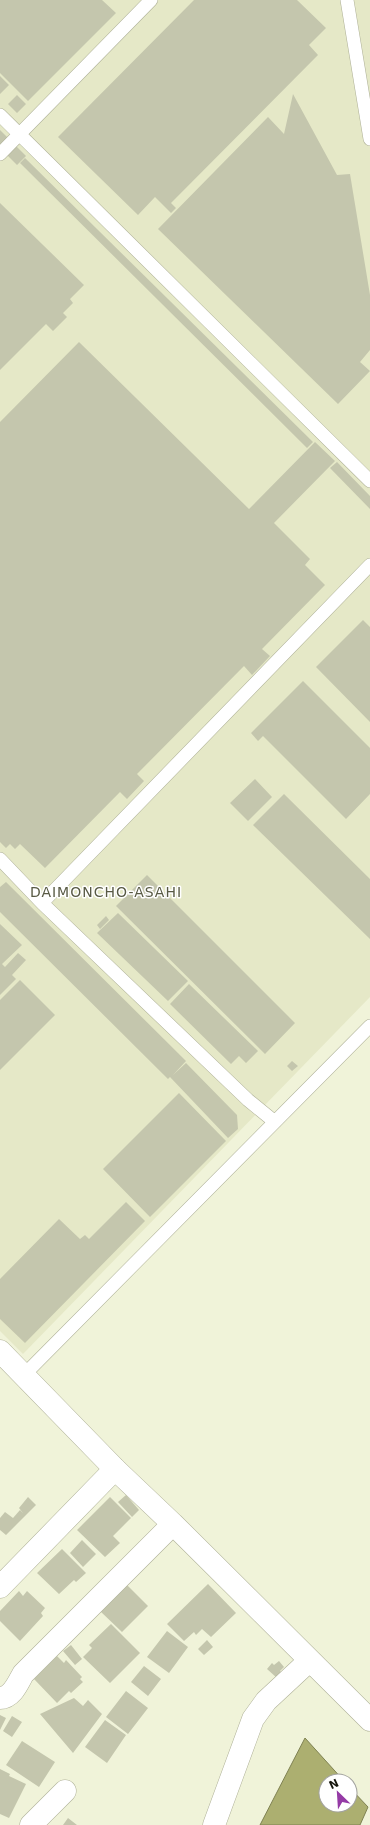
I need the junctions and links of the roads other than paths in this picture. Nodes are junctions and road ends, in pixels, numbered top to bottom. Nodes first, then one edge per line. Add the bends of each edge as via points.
1 (151, 0) edge
2 (347, 0) edge
3 (0, 115) edge
4 (20, 134) junction
5 (370, 139) edge
6 (0, 154) edge
7 (370, 481) edge
8 (370, 565) edge
9 (0, 859) edge
10 (42, 903) junction
11 (370, 1026) edge
12 (275, 1122) junction
13 (0, 1351) edge
14 (24, 1375) junction
15 (115, 1468) junction
16 (173, 1524) junction
17 (0, 1587) edge
18 (309, 1661) junction
19 (0, 1698) edge
20 (370, 1720) edge
21 (65, 1790) dead end
22 (31, 1825) edge
23 (214, 1825) edge

1 - 4 lane
2 - 5 lane
3 - 4 lane
4 - 6 lane
4 - 7 lane
8 - 10 lane
9 - 10 lane
10 - 12 lane via 248,1100
11 - 12 lane
12 - 14 lane
13 - 14 street
14 - 15 street
15 - 16 street
15 - 17 street
16 - 18 street
16 - 19 street via 23,1674 12,1693
18 - 20 street
18 - 23 street via 266,1701 253,1719
21 - 22 street

